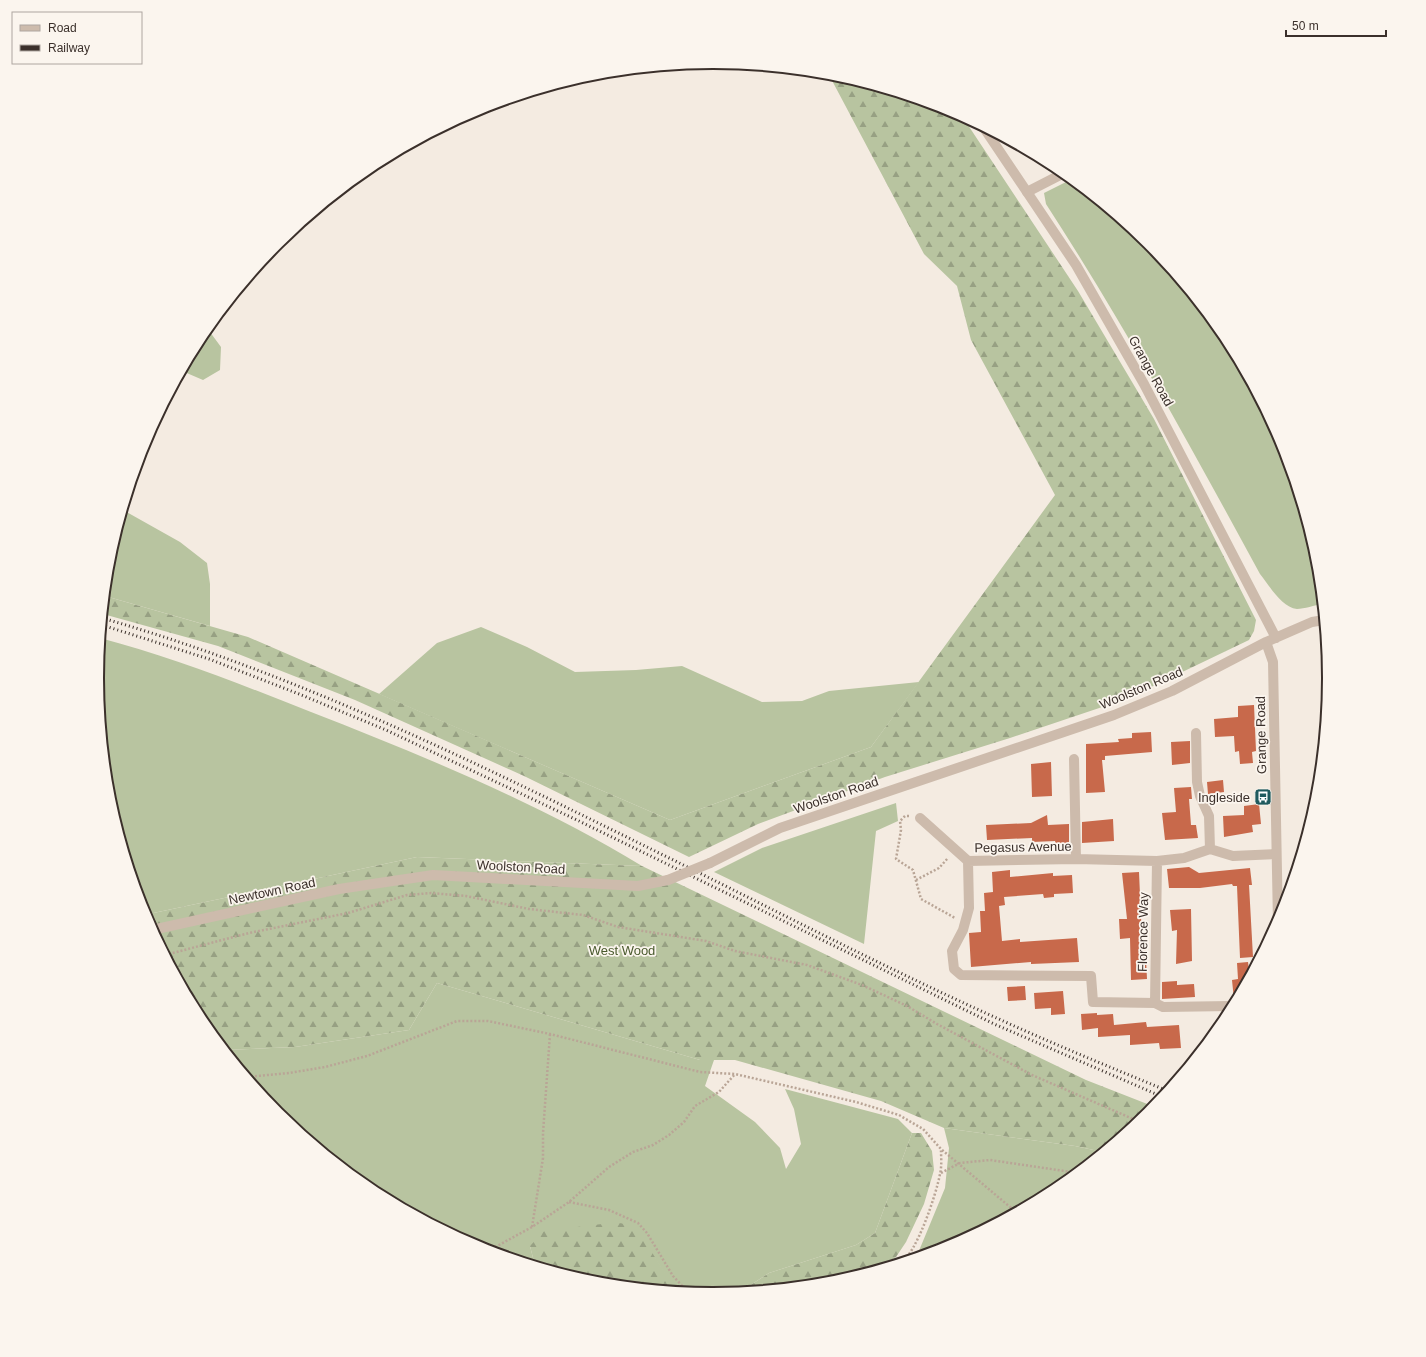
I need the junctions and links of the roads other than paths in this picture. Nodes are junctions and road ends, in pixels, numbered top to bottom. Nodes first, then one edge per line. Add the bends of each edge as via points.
1 (989, 135) edge
2 (1058, 176) edge
3 (1027, 192) junction
4 (1319, 621) edge
5 (1276, 638) junction
6 (1266, 642) junction
7 (1196, 733) dead end
8 (1074, 759) dead end
9 (920, 818) road end
10 (1210, 849) junction
11 (1276, 854) junction
12 (1076, 859) junction
13 (968, 861) junction
14 (1157, 861) junction
15 (398, 880) joint
16 (1278, 908) edge
17 (157, 929) edge
18 (1155, 1003) junction
19 (1227, 1006) edge

1 - 3 street, Grange Road
2 - 3 street
3 - 5 street, Grange Road via 1076,265 1144,384
4 - 5 street
5 - 6 street
6 - 11 street, Grange Road via 1272,662
6 - 15 street, Woolston Road, bridge via 1172,691 1121,712 780,828 710,863 668,880 638,886 433,875
7 - 10 street via 1197,782 1209,816
8 - 12 street
9 - 13 street
10 - 11 street via 1234,856
10 - 14 street, Pegasus Avenue via 1184,858
11 - 16 street, Grange Road
12 - 13 street, Pegasus Avenue
12 - 14 street, Pegasus Avenue
13 - 18 street, Pegasus Avenue via 969,908 964,930 952,951 954,969 961,976 1091,976 1093,1002
14 - 18 street, Florence Way
15 - 17 street, Newtown Road via 340,889
18 - 19 street, Pegasus Avenue via 1164,1007

